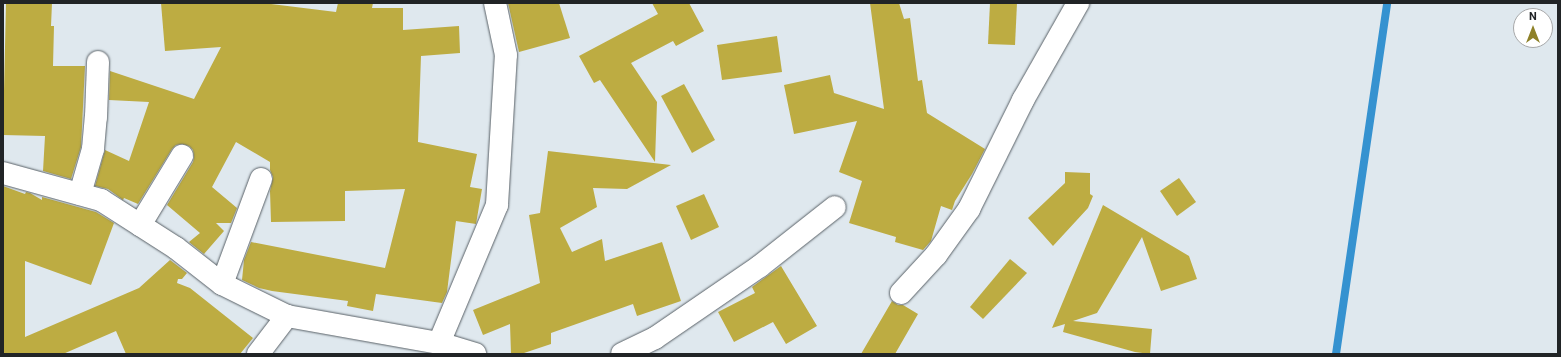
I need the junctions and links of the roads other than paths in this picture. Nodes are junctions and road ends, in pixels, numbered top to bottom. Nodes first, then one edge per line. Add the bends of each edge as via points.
1 (495, 3) edge
2 (1078, 3) edge
3 (98, 62) dead end
4 (182, 156) dead end
5 (3, 173) edge
6 (261, 179) dead end
7 (80, 194) junction
8 (835, 207) dead end
9 (140, 225) junction
10 (222, 284) junction
11 (902, 293) dead end
12 (287, 316) junction
13 (439, 343) junction
14 (258, 354) edge
15 (475, 354) edge
16 (622, 354) edge

1 - 13 street via 506,55 497,205
2 - 11 street via 1023,100 969,209 936,255
3 - 7 street via 93,149
4 - 9 street
5 - 7 street
6 - 10 street
7 - 9 street via 101,200
8 - 16 street via 760,266 654,338
9 - 10 street via 176,248
10 - 12 street
12 - 13 street
12 - 14 street
13 - 15 street

